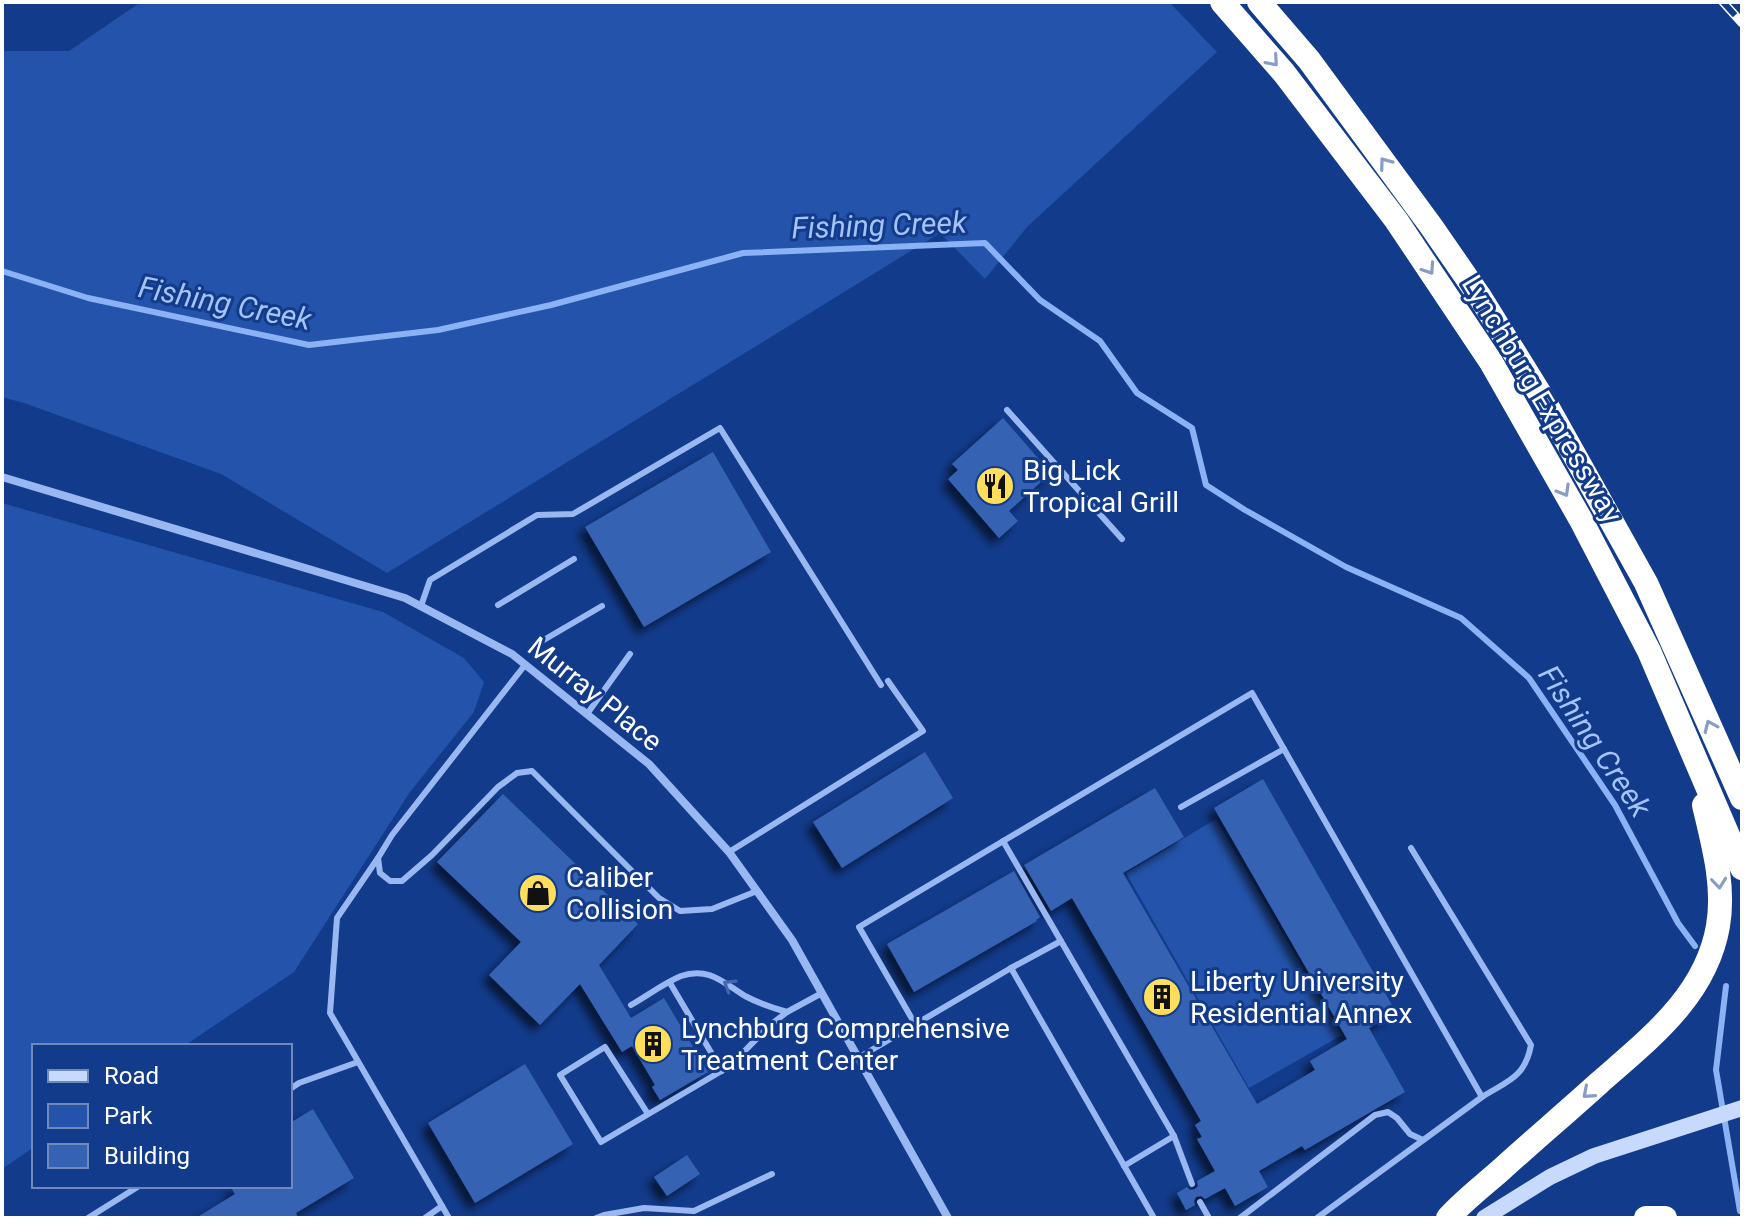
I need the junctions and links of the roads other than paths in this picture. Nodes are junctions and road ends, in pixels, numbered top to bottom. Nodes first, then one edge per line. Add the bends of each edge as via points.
1 (1222, 2) edge
2 (1259, 2) edge
3 (1007, 410) dead end
4 (2, 477) edge
5 (1122, 539) dead end
6 (574, 559) dead end
7 (498, 605) dead end
8 (421, 606) junction
9 (602, 606) dead end
10 (542, 641) dead end
11 (630, 654) dead end
12 (525, 665) junction
13 (888, 681) dead end
14 (881, 685) dead end
15 (587, 714) junction
16 (1284, 749) junction
17 (1693, 752) junction
18 (1742, 798) edge
19 (1181, 807) dead end
20 (1003, 841) junction
21 (1411, 848) dead end
22 (729, 852) junction
23 (378, 858) junction
24 (1742, 868) edge
25 (757, 891) junction
26 (1061, 941) junction
27 (1011, 968) junction
28 (670, 983) junction
29 (822, 993) junction
30 (631, 1005) dead end
31 (787, 1012) junction
32 (915, 1024) junction
33 (858, 1058) junction
34 (358, 1062) junction
35 (722, 1071) junction
36 (292, 1088) edge
37 (1482, 1097) junction
38 (1742, 1108) edge
39 (648, 1114) junction
40 (1174, 1136) junction
41 (1423, 1140) junction
42 (1124, 1166) junction
43 (772, 1174) dead end
44 (1192, 1184) dead end
45 (136, 1188) edge
46 (1200, 1202) dead end
47 (442, 1206) junction
48 (88, 1218) edge
49 (425, 1218) edge
50 (449, 1218) edge
51 (596, 1218) edge
52 (948, 1218) edge
53 (1154, 1218) edge
54 (1209, 1218) edge
55 (1240, 1218) edge
56 (1317, 1218) edge
57 (1448, 1218) edge
58 (1484, 1218) edge
59 (1646, 1218) edge
60 (1665, 1218) edge

1 -> 17 highway, Lynchburg Expressway via 1284,73 1396,220 1491,362 1649,651
18 -> 2 highway, Lynchburg Expressway via 1646,583 1542,397 1431,226 1309,60
3 - 5 lane
4 - 8 street, Murray Place
6 - 7 lane
8 - 12 street, Murray Place
8 - 14 lane via 430,580 537,515 573,514 720,428
9 - 10 lane
11 - 15 lane
12 - 15 street, Murray Place
12 - 23 lane
13 - 22 lane via 923,731
15 - 22 street, Murray Place via 649,764
16 - 19 lane
16 - 20 lane via 1252,693
16 - 37 lane
17 - 24 highway, Lynchburg Expressway
17 -> 57 highway via 1720,895 1719,924 1703,973 1685,1002 1650,1039
20 - 26 lane
20 - 32 lane via 859,927
21 - 37 lane via 1531,1045 1520,1073
22 - 25 street, Murray Place
23 - 25 lane via 380,873 390,881 402,881 498,787 517,773 532,771 659,898 680,911 712,909
23 - 34 lane via 337,918 330,1013
25 - 29 street, Murray Place
26 - 27 lane
26 - 40 lane
27 - 32 lane
27 - 42 lane
28 - 30 lane
31 -> 28 lane via 707,974 684,975
28 - 35 lane
29 - 31 lane
29 - 33 street, Murray Place
31 - 35 lane
32 - 33 lane
33 - 52 street, Murray Place
34 - 36 lane
34 - 47 lane
35 - 39 lane
37 - 41 lane
38 - 58 main road via 1594,1156
39 - 39 lane via 601,1142 560,1075 605,1047
40 - 42 lane
40 - 44 lane
41 - 55 lane via 1388,1112 1375,1115
41 - 56 lane
42 - 53 lane
43 - 51 lane via 694,1211 644,1208
45 - 48 lane
46 - 54 lane
47 - 49 lane
47 - 50 lane
59 - 60 highway

